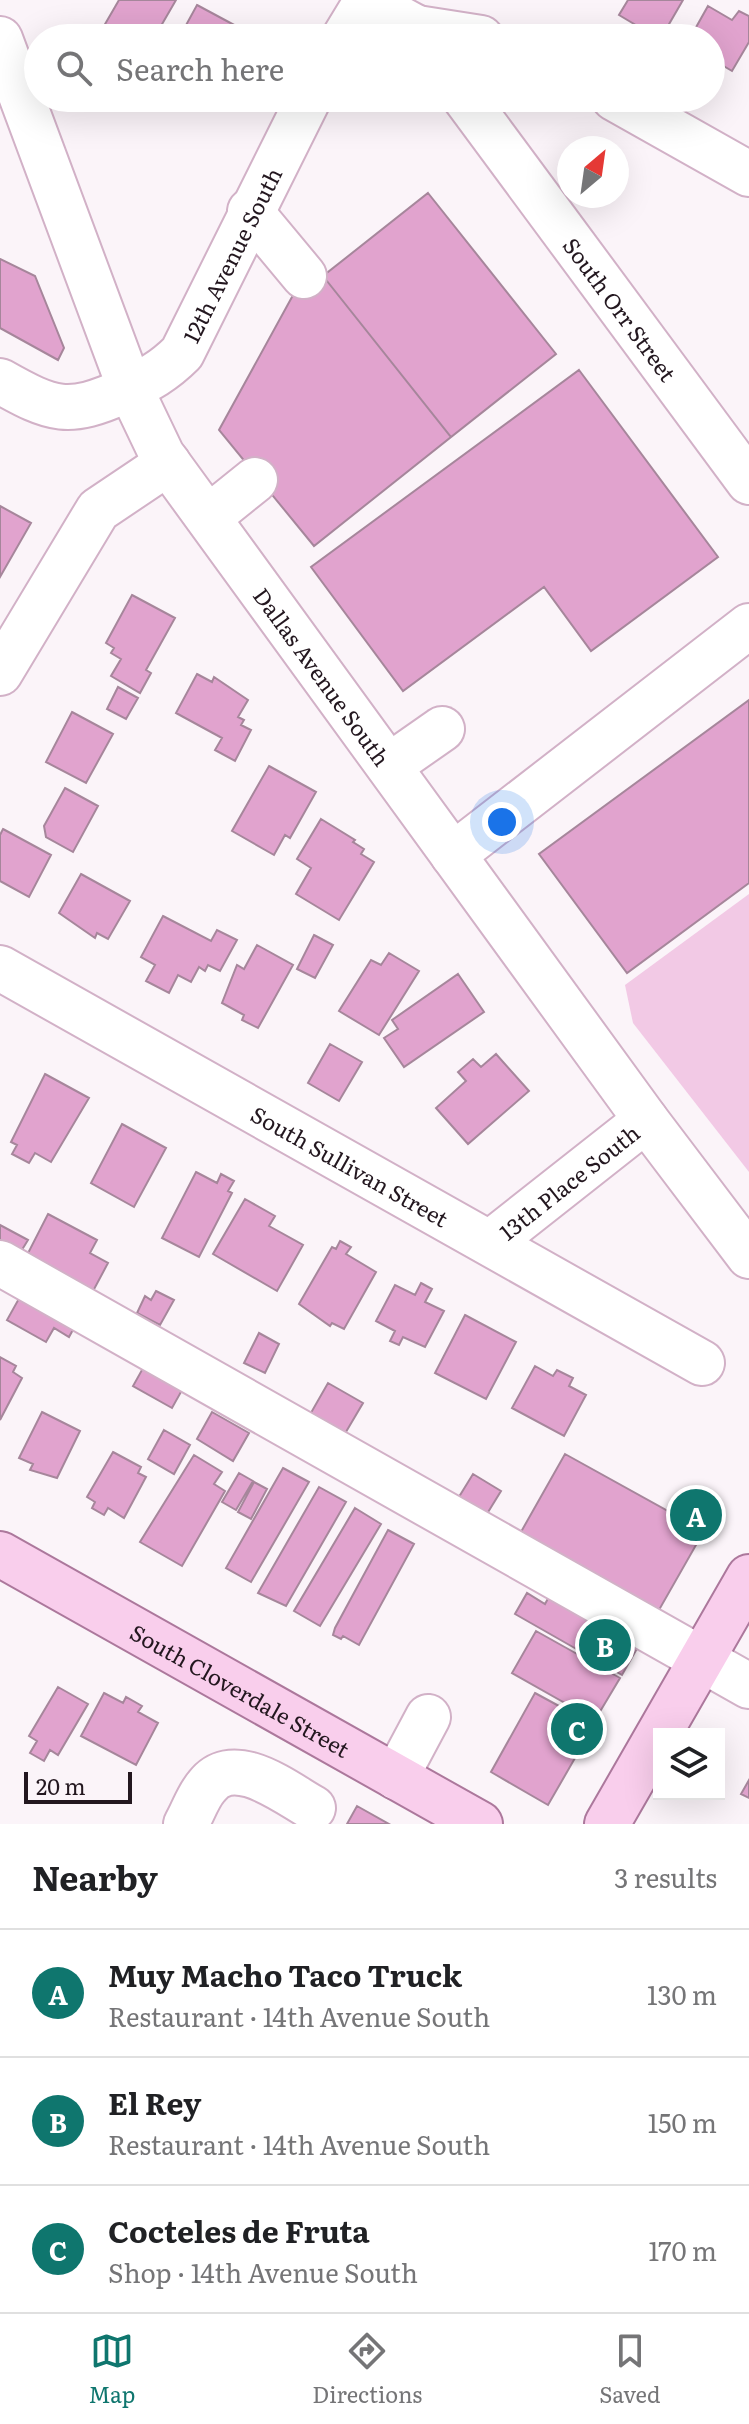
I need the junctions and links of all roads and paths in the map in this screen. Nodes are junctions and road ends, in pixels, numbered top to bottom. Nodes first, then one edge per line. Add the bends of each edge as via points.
1 (366, 0) edge
2 (352, 24) edge
3 (405, 24) edge
4 (0, 41) edge
5 (24, 105) edge
6 (27, 112) edge
7 (302, 112) edge
8 (475, 112) edge
9 (639, 112) edge
10 (749, 174) edge
11 (250, 211) junction
12 (304, 276) dead end
13 (0, 381) edge
14 (130, 388) junction
15 (168, 463) junction
16 (255, 480) dead end
17 (749, 482) edge
18 (209, 517) junction
19 (749, 626) edge
20 (0, 673) edge
21 (442, 729) dead end
22 (389, 766) junction
23 (453, 855) junction
24 (0, 968) edge
25 (646, 1120) junction
26 (490, 1243) junction
27 (749, 1256) edge
28 (0, 1263) edge
29 (702, 1363) dead end
30 (0, 1554) edge
31 (749, 1577) edge
32 (702, 1659) junction
33 (749, 1686) edge
34 (428, 1717) dead end
35 (396, 1777) junction
36 (313, 1808) dead end
37 (186, 1824) edge
38 (480, 1824) edge
39 (607, 1824) edge

1 - 2 street
1 - 3 street
4 - 5 street, Dallas Avenue South
6 - 14 street, Dallas Avenue South
7 - 11 street, 12th Avenue South
8 - 17 street, South Orr Street
9 - 10 street
11 - 12 street
11 - 14 street, 12th Avenue South via 182,353 158,375
13 - 14 street, 12th Avenue South via 35,401 65,408 90,406
14 - 15 street, Dallas Avenue South
15 - 18 street, Dallas Avenue South
15 - 20 street via 98,510
16 - 18 street
18 - 22 street, Dallas Avenue South
19 - 23 street
21 - 22 street
22 - 23 street, Dallas Avenue South
23 - 25 street, Dallas Avenue South
24 - 26 street, South Sullivan Street
25 - 26 street, 13th Place South
25 - 27 street, Dallas Avenue South
26 - 29 street, South Sullivan Street
28 - 32 street
30 - 35 main road, South Cloverdale Street
31 - 32 main road
32 - 33 street
32 - 39 main road
34 - 35 street
35 - 38 main road, South Cloverdale Street
36 - 37 street via 252,1774 227,1773 208,1783

